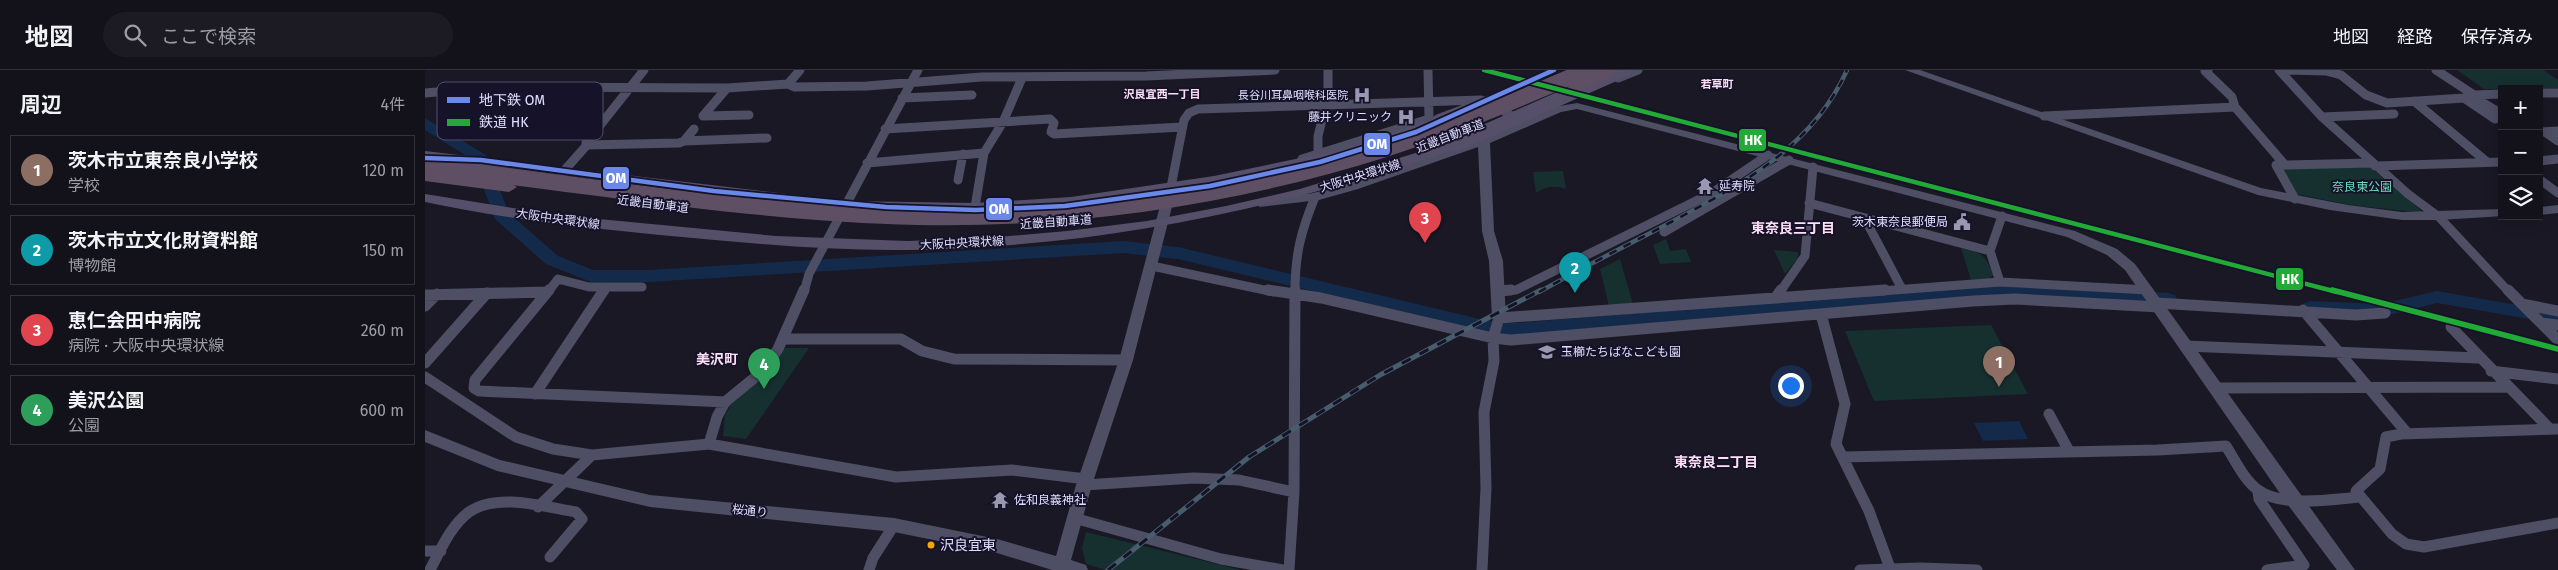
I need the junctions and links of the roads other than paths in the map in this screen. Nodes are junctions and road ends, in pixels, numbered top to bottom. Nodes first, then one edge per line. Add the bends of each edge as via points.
1 (643, 70) edge
2 (800, 70) edge
3 (918, 70) edge
4 (1275, 70) edge
5 (1328, 70) edge
6 (1427, 70) edge
7 (1568, 70) edge
8 (1587, 70) edge
9 (1607, 70) edge
10 (1624, 70) edge
11 (1638, 70) edge
12 (1910, 70) edge
13 (2208, 70) edge
14 (2279, 70) edge
15 (2285, 70) edge
16 (2435, 70) edge
17 (1189, 72) edge
18 (1058, 74) edge
19 (1022, 78) junction
20 (910, 81) junction
21 (788, 84) junction
22 (603, 86) edge
23 (630, 86) junction
24 (727, 88) junction
25 (2558, 93) edge
26 (2498, 94) edge
27 (2543, 94) edge
28 (972, 96) dead end
29 (2470, 96) junction
30 (902, 98) junction
31 (2378, 101) junction
32 (1430, 102) junction
33 (2414, 102) junction
34 (1325, 104) junction
35 (2235, 107) junction
36 (2394, 114) junction
37 (749, 115) dead end
38 (2044, 116) junction
39 (2322, 117) junction
40 (2498, 117) edge
41 (603, 121) edge
42 (2403, 121) dead end
43 (1003, 122) junction
44 (1524, 124) junction
45 (1183, 127) junction
46 (693, 129) dead end
47 (885, 129) junction
48 (2558, 131) edge
49 (2543, 132) edge
50 (2543, 133) edge
51 (767, 138) dead end
52 (588, 140) edge
53 (684, 141) junction
54 (1484, 141) junction
55 (2558, 141) edge
56 (587, 146) junction
57 (984, 153) junction
58 (963, 154) junction
59 (1318, 154) junction
60 (425, 155) edge
61 (1768, 155) junction
62 (441, 158) junction
63 (2558, 159) edge
64 (1789, 160) junction
65 (2543, 161) edge
66 (2487, 162) junction
67 (2498, 162) edge
68 (867, 163) junction
69 (2285, 165) junction
70 (2374, 165) junction
71 (425, 166) edge
72 (1813, 167) junction
73 (425, 170) edge
74 (1258, 171) junction
75 (562, 173) junction
76 (425, 176) edge
77 (958, 180) dead end
78 (2543, 182) edge
79 (1171, 187) junction
80 (1712, 193) junction
81 (2558, 193) edge
82 (1315, 197) junction
83 (425, 198) edge
84 (1723, 200) junction
85 (2295, 200) junction
86 (1259, 203) junction
87 (1809, 203) junction
88 (845, 204) junction
89 (975, 207) junction
90 (2558, 209) edge
91 (2543, 211) edge
92 (2498, 213) edge
93 (2001, 216) junction
94 (2439, 217) junction
95 (1865, 219) junction
96 (1161, 229) junction
97 (1664, 232) dead end
98 (824, 244) junction
99 (1990, 251) junction
100 (1153, 262) junction
101 (2000, 282) junction
102 (642, 287) dead end
103 (605, 288) junction
104 (1902, 290) junction
105 (1498, 291) junction
106 (545, 292) junction
107 (487, 293) junction
108 (1295, 293) junction
109 (425, 294) edge
110 (437, 294) junction
111 (1776, 297) junction
112 (2153, 298) junction
113 (425, 306) edge
114 (2524, 306) junction
115 (2303, 310) junction
116 (2558, 311) edge
117 (2385, 313) dead end
118 (1821, 314) junction
119 (1499, 320) junction
120 (2541, 323) junction
121 (2558, 325) edge
122 (2451, 327) dead end
123 (1494, 336) junction
124 (783, 339) junction
125 (2558, 340) edge
126 (2186, 346) junction
127 (2338, 352) junction
128 (2478, 358) junction
129 (1126, 360) junction
130 (425, 363) edge
131 (2491, 370) junction
132 (425, 376) edge
133 (2558, 379) edge
134 (2368, 387) junction
135 (2507, 387) junction
136 (2215, 388) junction
137 (535, 394) junction
138 (726, 402) junction
139 (2049, 414) dead end
140 (2554, 429) edge
141 (2407, 434) junction
142 (425, 436) edge
143 (709, 444) junction
144 (2069, 451) junction
145 (592, 455) junction
146 (1843, 457) junction
147 (565, 482) junction
148 (1085, 482) junction
149 (2258, 490) junction
150 (1293, 492) junction
151 (2361, 497) junction
152 (2294, 500) junction
153 (538, 507) junction
154 (1074, 518) junction
155 (2558, 523) edge
156 (894, 525) junction
157 (425, 551) edge
158 (441, 551) junction
159 (550, 557) dead end
160 (1061, 567) edge
161 (1890, 568) junction
162 (430, 570) edge
163 (869, 570) edge
164 (1079, 570) edge
165 (1283, 570) edge
166 (1289, 570) edge
167 (1482, 570) edge
168 (1859, 570) edge
169 (1977, 570) edge
170 (2267, 570) edge
171 (2347, 570) edge

1 - 23 street
2 - 21 street
3 - 20 street
4 - 17 street
5 - 34 street
6 - 32 street
7 - 74 main road, bridge via 1439,121 1347,152
8 - 11 street via 1617,78
8 - 71 highway, 近畿自動車道, bridge via 1478,116 1351,160 1195,196 1050,214 950,217 851,214
9 - 76 highway, 近畿自動車道, bridge via 1445,138 1356,168 1207,203 1091,220 946,227 846,224 727,213
10 - 86 main road, 大阪中央環状線, bridge via 1457,144 1337,184
12 - 38 street
13 - 35 street via 2205,71 2232,97
14 - 39 street
15 - 31 street via 2326,71 2341,75
16 - 29 street
17 - 18 street
18 - 19 street
19 - 20 street
19 - 43 street
20 - 21 street via 858,86 795,87
20 - 30 street
21 - 24 street
22 - 23 street
23 - 24 street
23 - 41 street
24 - 37 street via 703,116
25 - 27 street
26 - 29 street
28 - 30 street
29 - 33 street
29 - 40 street
30 - 47 street
31 - 33 street
31 - 36 street
32 - 34 street
32 - 44 street via 1485,101
32 - 59 street via 1429,119
33 - 66 street
34 - 45 street via 1197,109 1189,113
34 - 59 street
35 - 38 street
35 - 69 street
36 - 39 street
36 - 42 street
38 - 85 street via 2258,191
39 - 70 street
43 - 45 street via 1049,120 1054,123 1051,132 1054,134
43 - 47 street
43 - 57 street
44 - 54 street
44 - 61 street via 1557,109 1586,107
45 - 79 street
46 - 53 street
47 - 68 street
48 - 49 street
50 - 55 street
51 - 53 street
52 - 56 street
53 - 56 street
54 - 82 street
54 - 105 street via 1488,232 1496,261
56 - 75 street
57 - 58 street
57 - 89 street
58 - 68 street
58 - 77 street
59 - 74 street
60 - 62 main road
61 - 64 street
61 - 80 street
62 - 73 street
62 - 75 main road
63 - 65 street
64 - 72 street
64 - 84 street
66 - 67 street
66 - 70 street
68 - 88 street
69 - 70 street
69 - 85 street via 2276,165
70 - 94 street
72 - 87 street
72 - 93 street
74 - 79 main road
75 - 88 main road
78 - 81 street
79 - 89 main road via 1071,201
79 - 96 street
80 - 84 street
80 - 105 street via 1516,290
82 - 86 street
82 - 108 street via 1295,259
83 - 98 main road, 大阪中央環状線 via 610,226
84 - 97 street
85 - 94 street via 2356,211
86 - 96 main road, 大阪中央環状線
87 - 95 street
87 - 111 street via 1805,256
88 - 89 main road
88 - 98 street
90 - 91 street
92 - 94 street
93 - 99 street
93 - 112 street via 2071,234 2112,252 2130,267
94 - 114 street
95 - 99 street
95 - 104 street
96 - 98 main road, 大阪中央環状線 via 930,245
96 - 100 street
98 - 124 street
99 - 101 street
100 - 108 street
100 - 129 street
101 - 104 street
101 - 112 street
102 - 103 street
103 - 106 street via 572,285 558,279
103 - 137 street
104 - 111 street
105 - 119 street
106 - 107 street
106 - 137 street via 475,380 474,388
107 - 110 street
107 - 130 street
108 - 123 street
108 - 150 street
109 - 110 street
110 - 113 street
111 - 119 street
112 - 115 street
112 - 118 street via 2015,299
112 - 126 street
114 - 116 street
114 - 120 street
115 - 117 street via 2356,315
115 - 127 street
118 - 123 street via 1511,340
118 - 146 street via 1845,404 1836,444
119 - 123 street
120 - 121 street
120 - 125 street
122 - 128 street
123 - 167 street via 1494,361 1484,412 1486,488
124 - 129 street via 901,339 922,351 954,359
124 - 138 street via 764,370
126 - 127 street
126 - 136 street
127 - 128 street
127 - 134 street
128 - 131 street
129 - 148 street
131 - 133 street
131 - 135 street
132 - 145 street via 517,437 553,449
134 - 135 street
134 - 136 street
134 - 141 street
135 - 140 street
136 - 152 street
137 - 138 street
138 - 143 street
139 - 144 street
140 - 141 street
141 - 151 street via 2386,436 2381,469 2356,491
142 - 147 street, 桜通り via 497,465
143 - 145 street
143 - 148 street via 896,477 1012,470
144 - 146 street
144 - 149 street via 2226,446
145 - 147 street
146 - 161 street via 1869,511
147 - 153 street
147 - 156 street, 桜通り via 650,501
148 - 150 street via 1194,478 1239,480
148 - 154 street
149 - 152 street
149 - 170 street via 2259,499 2303,565
150 - 166 street
151 - 152 street
151 - 155 street via 2392,534 2406,544 2423,547
152 - 171 street
153 - 158 street via 482,504 469,512
153 - 159 street via 576,512 582,519
154 - 160 street
154 - 165 street via 1221,559
156 - 160 street, 桜通り via 997,546
156 - 163 street
157 - 158 street
158 - 162 street
160 - 164 street, 桜通り
161 - 168 street
161 - 169 street

